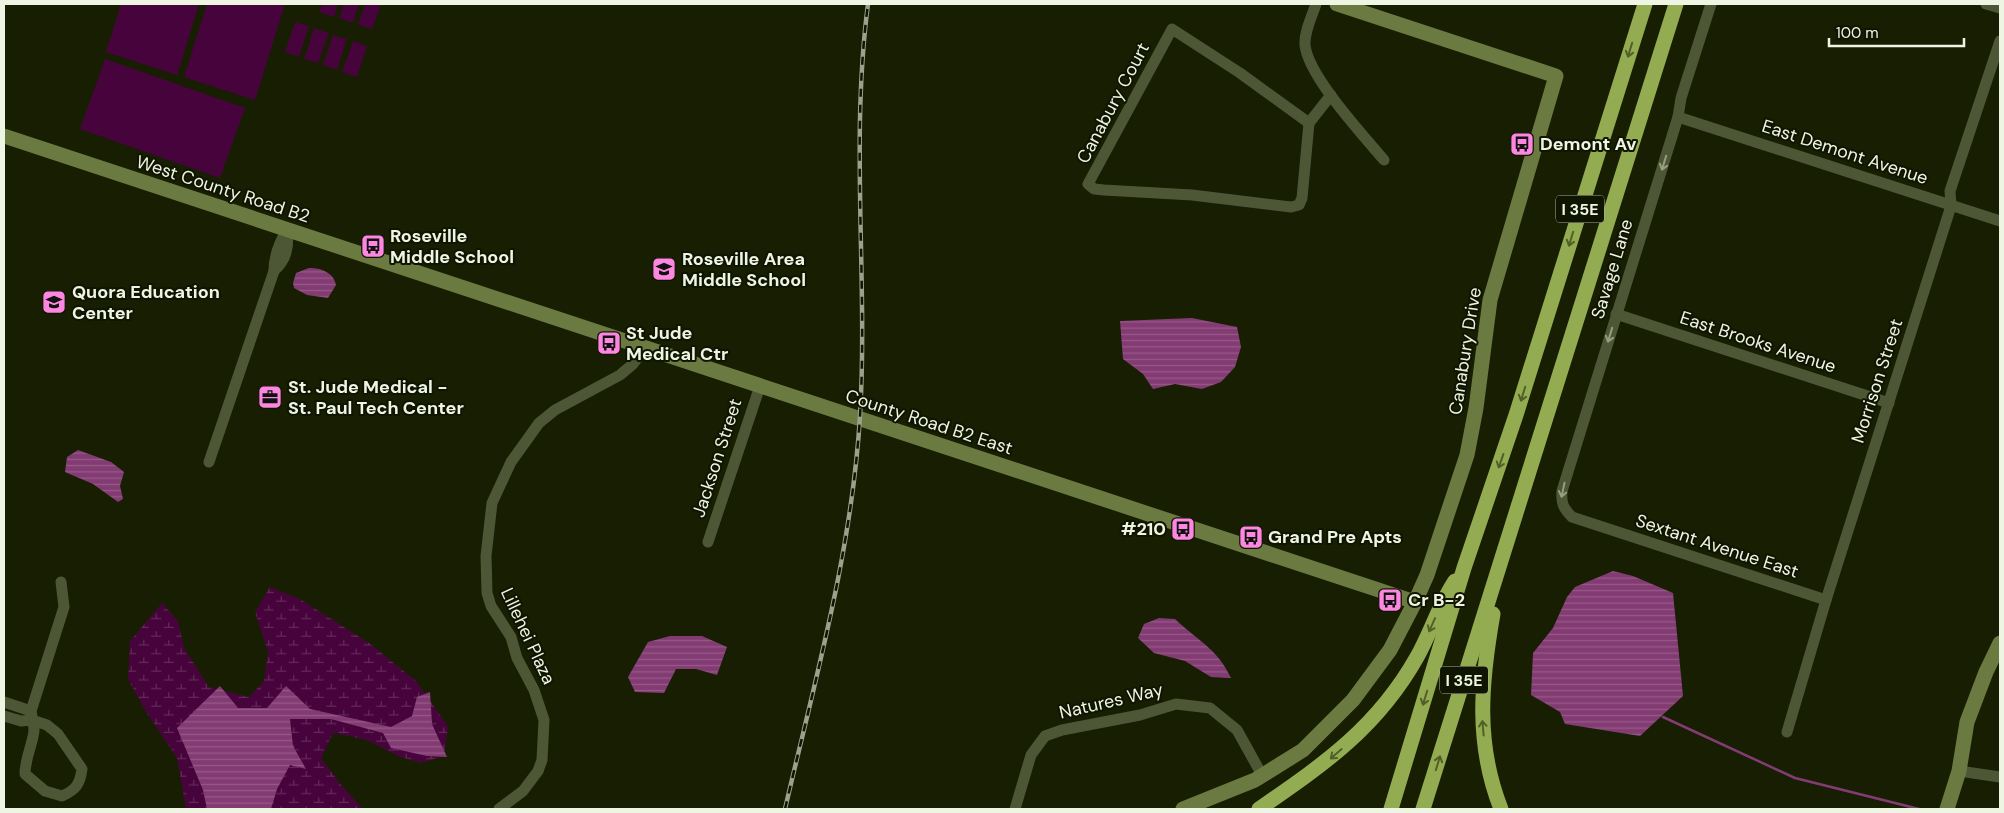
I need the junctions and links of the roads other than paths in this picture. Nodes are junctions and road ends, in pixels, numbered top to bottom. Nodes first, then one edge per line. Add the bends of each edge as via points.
1 (1316, 4) edge
2 (1336, 4) edge
3 (1645, 4) edge
4 (1676, 4) edge
5 (1711, 4) edge
6 (1986, 4) edge
7 (2000, 8) edge
8 (2000, 41) edge
9 (1331, 95) junction
10 (1678, 117) junction
11 (1309, 124) junction
12 (4, 136) edge
13 (1384, 160) dead end
14 (1952, 206) junction
15 (2000, 221) edge
16 (287, 230) junction
17 (431, 278) joint
18 (1616, 314) junction
19 (644, 349) junction
20 (760, 386) junction
21 (1889, 403) junction
22 (209, 462) dead end
23 (1597, 525) joint
24 (708, 542) dead end
25 (1504, 550) junction
26 (1464, 568) junction
27 (60, 582) dead end
28 (1826, 600) junction
29 (1415, 602) junction
30 (2000, 643) edge
31 (4, 702) edge
32 (31, 715) junction
33 (4, 716) edge
34 (1787, 732) dead end
35 (1959, 771) junction
36 (1262, 775) junction
37 (2000, 777) edge
38 (499, 809) edge
39 (1015, 809) edge
40 (1183, 809) edge
41 (1258, 809) edge
42 (1391, 809) edge
43 (1423, 809) edge
44 (1500, 809) edge
45 (1947, 809) edge

1 - 9 street via 1305,44 1309,60
2 - 29 street, Canabury Drive via 1556,76 1490,300 1467,455
3 -> 26 highway, I 35E via 1516,415
4 - 25 highway, I 35E
5 - 10 street, Savage Lane
6 - 7 street
8 - 14 street, Morrison Street via 1950,191
9 - 11 street
9 - 13 street
10 - 14 street, East Demont Avenue
10 -> 18 street, Savage Lane
11 - 11 street, Canabury Court via 1240,73 1172,30 1088,184 1094,189 1104,190 1192,195 1291,207 1299,205
12 - 16 street, West County Road B2
14 - 15 street, East Demont Avenue
14 - 21 street, Morrison Street
16 - 17 street, West County Road B2
16 - 22 street via 280,242 274,271
17 - 19 street, County Road B2 East
18 - 21 street, East Brooks Avenue
18 -> 23 street, Savage Lane via 1561,500 1563,508 1572,516
19 - 20 street, County Road B2 East
19 - 38 street, Lillehei Plaza via 620,375 555,410 539,423 511,462 492,503 486,556 487,593 491,606 511,637 544,720 542,760 538,771 522,791
20 - 24 street, Jackson Street
20 - 29 street, County Road B2 East
21 - 28 street, Morrison Street
23 - 28 street, Sextant Avenue East
43 -> 25 highway, I 35E
44 -> 25 highway via 1486,752 1482,697 1487,642
26 -> 41 highway via 1443,600 1418,655 1373,718 1323,766
26 -> 42 highway, I 35E
27 - 32 street via 64,607
28 - 34 street, Morrison Street
29 - 36 street, Canabury Drive via 1390,650 1353,700 1304,750
30 - 35 street via 1967,722
31 - 32 street
32 - 32 street via 34,730 25,760 25,774 45,791 62,796 72,792 80,783 82,769 58,734
32 - 33 street via 21,721
35 - 37 street
35 - 45 street
36 - 39 street, Natures Way via 1237,730 1210,708 1176,704 1045,736 1031,755
36 - 40 street, Canabury Drive

